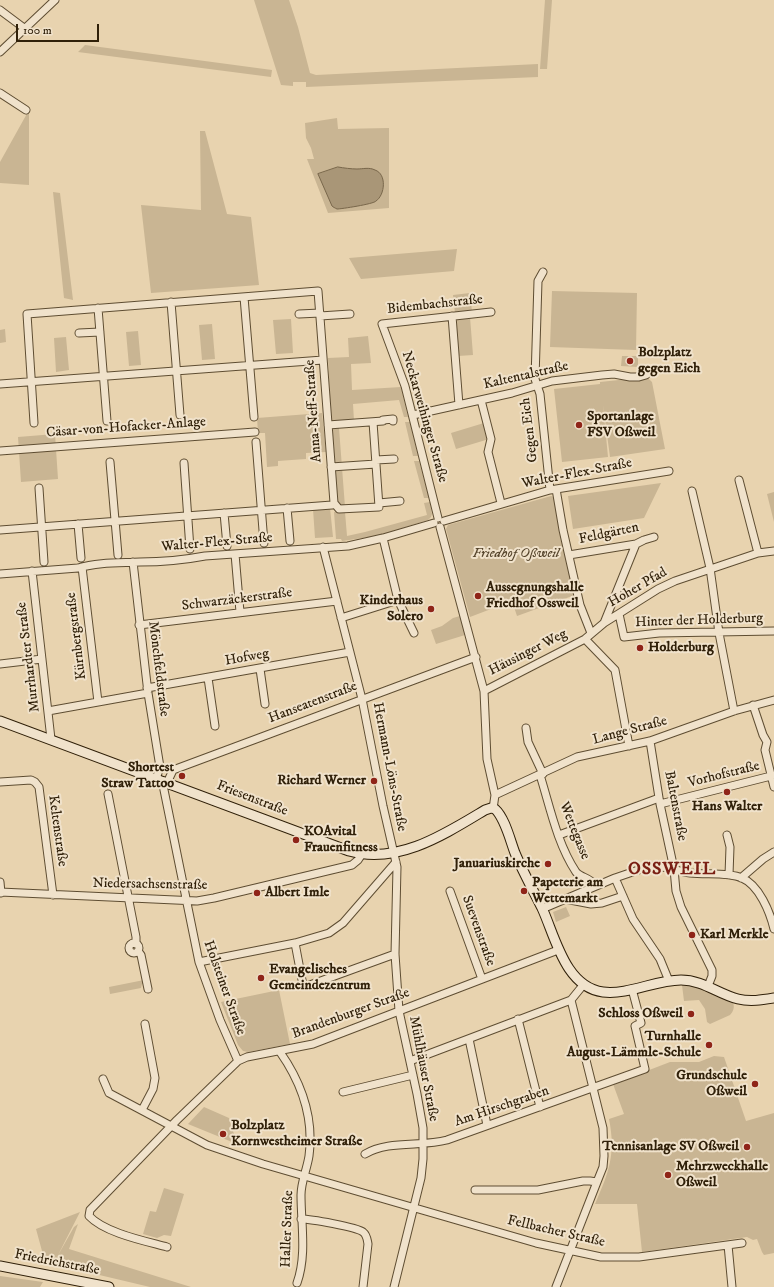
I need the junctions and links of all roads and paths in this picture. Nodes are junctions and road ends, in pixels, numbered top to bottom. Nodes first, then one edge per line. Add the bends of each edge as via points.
1 (55, 0) edge
2 (0, 10) edge
3 (24, 28) junction
4 (0, 52) edge
5 (0, 93) edge
6 (26, 110) dead end
7 (543, 272) dead end
8 (244, 297) junction
9 (171, 302) junction
10 (98, 308) junction
11 (492, 312) dead end
12 (299, 314) dead end
13 (320, 314) junction
14 (350, 314) dead end
15 (452, 316) junction
16 (382, 324) joint
17 (100, 332) junction
18 (78, 333) dead end
19 (323, 360) junction
20 (249, 366) junction
21 (177, 371) junction
22 (646, 375) dead end
23 (103, 377) junction
24 (31, 382) junction
25 (0, 384) edge
26 (538, 386) junction
27 (481, 400) junction
28 (460, 405) junction
29 (180, 415) dead end
30 (413, 415) junction
31 (254, 417) dead end
32 (107, 420) dead end
33 (393, 421) dead end
34 (373, 422) junction
35 (34, 423) dead end
36 (328, 425) junction
37 (255, 432) dead end
38 (256, 442) dead end
39 (0, 451) edge
40 (394, 459) dead end
41 (110, 462) dead end
42 (376, 462) junction
43 (184, 463) dead end
44 (331, 467) junction
45 (669, 471) dead end
46 (739, 480) dead end
47 (39, 488) dead end
48 (553, 489) junction
49 (692, 491) dead end
50 (400, 501) dead end
51 (334, 503) junction
52 (379, 503) junction
53 (501, 504) junction
54 (287, 508) junction
55 (261, 510) junction
56 (224, 513) junction
57 (188, 516) junction
58 (115, 521) junction
59 (439, 522) junction
60 (78, 524) junction
61 (42, 527) junction
62 (0, 530) edge
63 (383, 538) junction
64 (654, 538) dead end
65 (290, 541) dead end
66 (264, 543) dead end
67 (636, 544) junction
68 (227, 546) dead end
69 (323, 547) junction
70 (190, 549) dead end
71 (774, 551) edge
72 (758, 553) junction
73 (235, 554) junction
74 (118, 555) dead end
75 (569, 555) junction
76 (81, 558) dead end
77 (44, 562) dead end
78 (133, 562) junction
79 (82, 567) junction
80 (710, 568) junction
81 (32, 571) junction
82 (0, 574) edge
83 (398, 600) junction
84 (337, 602) junction
85 (240, 612) junction
86 (619, 614) junction
87 (341, 618) junction
88 (604, 623) junction
89 (139, 625) junction
90 (774, 631) edge
91 (414, 633) dead end
92 (591, 633) junction
93 (719, 633) junction
94 (585, 639) junction
95 (350, 652) junction
96 (476, 657) junction
97 (42, 659) junction
98 (0, 664) edge
99 (260, 669) junction
100 (208, 678) junction
101 (148, 691) junction
102 (484, 691) junction
103 (362, 699) junction
104 (774, 700) edge
105 (98, 702) junction
106 (265, 704) dead end
107 (753, 705) junction
108 (48, 711) junction
109 (734, 711) junction
110 (0, 721) edge
111 (215, 726) dead end
112 (526, 728) dead end
113 (52, 739) junction
114 (650, 741) junction
115 (770, 743) edge
116 (629, 746) junction
117 (542, 774) junction
118 (771, 776) junction
119 (162, 781) junction
120 (0, 782) edge
121 (774, 787) edge
122 (108, 794) dead end
123 (495, 795) junction
124 (659, 801) junction
125 (493, 809) junction
126 (559, 835) junction
127 (727, 835) dead end
128 (393, 852) junction
129 (774, 852) edge
130 (362, 854) junction
131 (396, 862) junction
132 (674, 869) junction
133 (729, 875) junction
134 (615, 878) junction
135 (741, 878) junction
136 (0, 882) edge
137 (596, 886) junction
138 (450, 891) dead end
139 (1, 892) edge
140 (53, 895) junction
141 (623, 896) junction
142 (129, 899) junction
143 (564, 899) junction
144 (185, 901) junction
145 (542, 909) junction
146 (772, 914) edge
147 (774, 929) edge
148 (295, 943) junction
149 (558, 950) junction
150 (395, 954) junction
151 (199, 962) junction
152 (482, 979) junction
153 (669, 981) junction
154 (584, 984) junction
155 (708, 986) junction
156 (148, 989) dead end
157 (632, 989) junction
158 (774, 998) edge
159 (571, 1000) junction
160 (399, 1011) junction
161 (518, 1019) junction
162 (145, 1024) dead end
163 (469, 1039) junction
164 (280, 1052) junction
165 (238, 1061) junction
166 (410, 1061) junction
167 (413, 1075) junction
168 (103, 1080) dead end
169 (594, 1088) junction
170 (343, 1092) dead end
171 (540, 1107) junction
172 (142, 1110) junction
173 (488, 1124) junction
174 (171, 1126) junction
175 (424, 1143) junction
176 (365, 1154) dead end
177 (305, 1176) junction
178 (597, 1182) junction
179 (475, 1190) dead end
180 (414, 1207) junction
181 (301, 1219) junction
182 (742, 1243) dead end
183 (728, 1245) junction
184 (167, 1248) dead end
185 (570, 1251) junction
186 (0, 1266) edge
187 (297, 1283) dead end
188 (109, 1287) edge
189 (363, 1287) edge
190 (394, 1287) edge
191 (556, 1287) edge
192 (732, 1287) edge

1 - 3 street
2 - 3 street
3 - 4 street
5 - 6 street
7 - 26 street, Gegen Eich via 538,281 535,379
8 - 9 street
8 - 13 street, Anna-Neff-Straße via 318,291
8 - 20 street
9 - 10 street
9 - 21 street
10 - 17 street
10 - 24 street via 27,314
11 - 15 street, Bidembachstraße
12 - 13 street
13 - 14 street
13 - 19 street, Anna-Neff-Straße
15 - 16 street, Bidembachstraße
15 - 28 street
16 - 30 street, Neckarweihinger Straße via 398,364
17 - 18 street
17 - 23 street
19 - 20 street
19 - 36 street, Anna-Neff-Straße
20 - 21 street
20 - 31 street
21 - 23 street
21 - 29 street
22 - 26 street, Kaltentalstraße via 630,377 602,374 552,381
23 - 24 street
23 - 32 street
24 - 25 street
24 - 35 street
26 - 27 street, Kaltentalstraße
26 - 48 street, Gegen Eich
27 - 28 street, Kaltentalstraße
27 - 53 street via 492,439 488,452
28 - 30 street, Kaltentalstraße
30 - 59 street, Neckarweihinger Straße
33 - 34 street via 388,419
34 - 36 street
34 - 42 street
36 - 44 street, Anna-Neff-Straße
37 - 39 street, Cäsar-von-Hofacker-Anlage
38 - 55 street
40 - 42 street
41 - 58 street
42 - 44 street
42 - 52 street
43 - 57 street
44 - 51 street, Anna-Neff-Straße
45 - 48 street, Walter-Flex-Straße
46 - 72 street
47 - 61 street
48 - 53 street, Walter-Flex-Straße
48 - 75 street, Gegen Eich
49 - 80 street
50 - 52 street
51 - 52 street via 339,509 379,507
51 - 54 street
53 - 59 street, Walter-Flex-Straße
54 - 55 street
54 - 65 street
55 - 56 street
55 - 66 street
56 - 57 street
56 - 68 street
57 - 58 street
57 - 70 street
58 - 60 street
58 - 74 street
59 - 63 street, Walter-Flex-Straße
59 - 96 street, Neckarweihinger Straße
60 - 61 street
60 - 76 street
61 - 62 street
61 - 77 street
63 - 69 street, Walter-Flex-Straße via 348,546
63 - 83 street
64 - 67 street, Feldgärten
67 - 75 street, Feldgärten
67 - 88 street
69 - 73 street, Walter-Flex-Straße
69 - 84 street, Hermann-Löns-Straße
71 - 72 street, Hoher Pfad
72 - 80 street, Hoher Pfad
73 - 78 street, Walter-Flex-Straße
73 - 85 street
75 - 92 street, Gegen Eich via 580,605
78 - 79 street, Walter-Flex-Straße
78 - 89 street, Mönchfeldstraße
79 - 81 street, Walter-Flex-Straße
79 - 105 street, Kürnbergstraße
80 - 86 street, Hoher Pfad via 658,589
80 - 93 street
81 - 82 street, Walter-Flex-Straße
81 - 97 street, Murrhardter Straße
83 - 87 street
83 - 91 street
84 - 85 street, Schwarzäckerstraße
84 - 87 street, Hermann-Löns-Straße
85 - 89 street, Schwarzäckerstraße
86 - 88 street, Hoher Pfad
86 - 93 street, Hinter der Holderburg via 624,637 659,633
87 - 95 street, Hermann-Löns-Straße
88 - 92 street, Hoher Pfad
89 - 101 street, Mönchfeldstraße
90 - 93 street, Hinter der Holderburg
92 - 94 street, Hoher Pfad
93 - 109 street
94 - 102 street, Häusinger Weg
94 - 116 street via 615,670
95 - 99 street, Hofweg
95 - 103 street, Hermann-Löns-Straße
96 - 102 street, Neckarweihinger Straße
96 - 103 street, Hanseatenstraße
97 - 98 street
97 - 108 street, Murrhardter Straße
99 - 100 street, Hofweg
99 - 106 street
100 - 101 street, Hofweg
100 - 111 street
101 - 105 street, Hofweg
101 - 119 street, Mönchfeldstraße
102 - 123 street, Neckarweihinger Straße via 487,759
103 - 119 street, Hanseatenstraße via 173,770
103 - 128 street, Hermann-Löns-Straße
104 - 107 street, Lange Straße
105 - 108 street, Hofweg
107 - 109 street, Lange Straße
107 - 115 street via 763,735
108 - 113 street, Murrhardter Straße
109 - 114 street, Lange Straße
110 - 113 main road, Friesenstraße
112 - 117 street, Wettegasse via 528,742
113 - 119 main road, Friesenstraße
114 - 116 street, Lange Straße
114 - 124 street, Baltenstraße
115 - 118 street via 765,750
116 - 117 street, Lange Straße via 577,757
117 - 123 street, Lange Straße
117 - 126 street, Wettegasse
118 - 121 street
118 - 124 street, Vorhofstraße
119 - 130 main road, Friesenstraße
119 - 144 street, Holsteiner Straße
120 - 140 street, Keltenstraße via 31,780 37,784
122 - 142 street
123 - 125 street, Neckarweihinger Straße
124 - 126 street, Vorhofstraße
124 - 132 street, Baltenstraße
125 - 128 main road, Friesenstraße via 485,810 412,848
125 - 145 main road via 498,811 502,818
126 - 137 street, Wettegasse via 577,874 591,880
127 - 133 street via 730,847
128 - 130 main road, Friesenstraße
128 - 131 street, Mühlhäuser Straße
129 - 135 street
130 - 144 street, Niedersachsenstraße via 352,865 213,899
131 - 148 street via 343,923 329,933
131 - 150 street, Mühlhäuser Straße
132 - 133 street via 692,873
132 - 134 street via 650,866
132 - 155 street, Baltenstraße via 675,887 681,907 712,970
133 - 135 street
134 - 137 street
134 - 141 street
135 - 146 street via 753,886
136 - 139 street
137 - 143 street
138 - 152 street, Suevenstraße
139 - 140 street, Niedersachsenstraße
140 - 142 street, Niedersachsenstraße
141 - 143 street via 591,904
141 - 153 street via 633,919 660,959
142 - 144 street, Niedersachsenstraße
142 - 156 street via 136,944
143 - 145 street
144 - 151 street, Holsteiner Straße
145 - 149 main road
146 - 147 street
148 - 150 street via 303,984 306,986
148 - 151 street
149 - 152 street, Brandenburger Straße
149 - 154 main road via 565,963
150 - 160 street, Mühlhäuser Straße
151 - 165 street, Holsteiner Straße
152 - 160 street, Brandenburger Straße
153 - 155 main road via 694,981
153 - 157 main road
154 - 157 main road via 602,992
154 - 159 street
155 - 158 main road via 740,1000 758,1001
157 - 169 street, Am Hirschgraben via 641,1023 634,1026 645,1069
159 - 161 street
159 - 169 street
160 - 164 street, Brandenburger Straße via 313,1044
160 - 166 street, Mühlhäuser Straße
161 - 163 street
161 - 171 street
162 - 172 street via 155,1078 153,1089
163 - 166 street
163 - 173 street
164 - 165 street, Brandenburger Straße via 247,1057
164 - 177 street, Haller Straße via 293,1073 309,1117 309,1154
165 - 174 street, Brandenburger Straße
166 - 167 street, Mühlhäuser Straße
167 - 170 street
167 - 175 street, Mühlhäuser Straße
168 - 172 street, Fellbacher Straße via 109,1093
169 - 171 street, Am Hirschgraben
169 - 178 street via 605,1146 603,1167
171 - 173 street, Am Hirschgraben
172 - 174 street, Fellbacher Straße
173 - 175 street, Am Hirschgraben via 442,1142
174 - 177 street, Fellbacher Straße via 224,1152
174 - 184 street, Brandenburger Straße via 89,1213 93,1220 110,1230
175 - 176 street, Am Hirschgraben via 403,1144 372,1150
175 - 180 street, Mühlhäuser Straße via 421,1178
177 - 180 street, Fellbacher Straße
177 - 181 street, Haller Straße via 301,1188
178 - 179 street via 583,1181 538,1190
178 - 185 street
180 - 185 street, Fellbacher Straße
180 - 190 street, Mühlhäuser Straße
181 - 187 street, Haller Straße via 303,1263
181 - 189 street via 364,1233 368,1244
182 - 183 street, Fellbacher Straße
183 - 185 street, Fellbacher Straße via 620,1258
183 - 192 street
185 - 191 street
186 - 188 main road, Friedrichstraße

